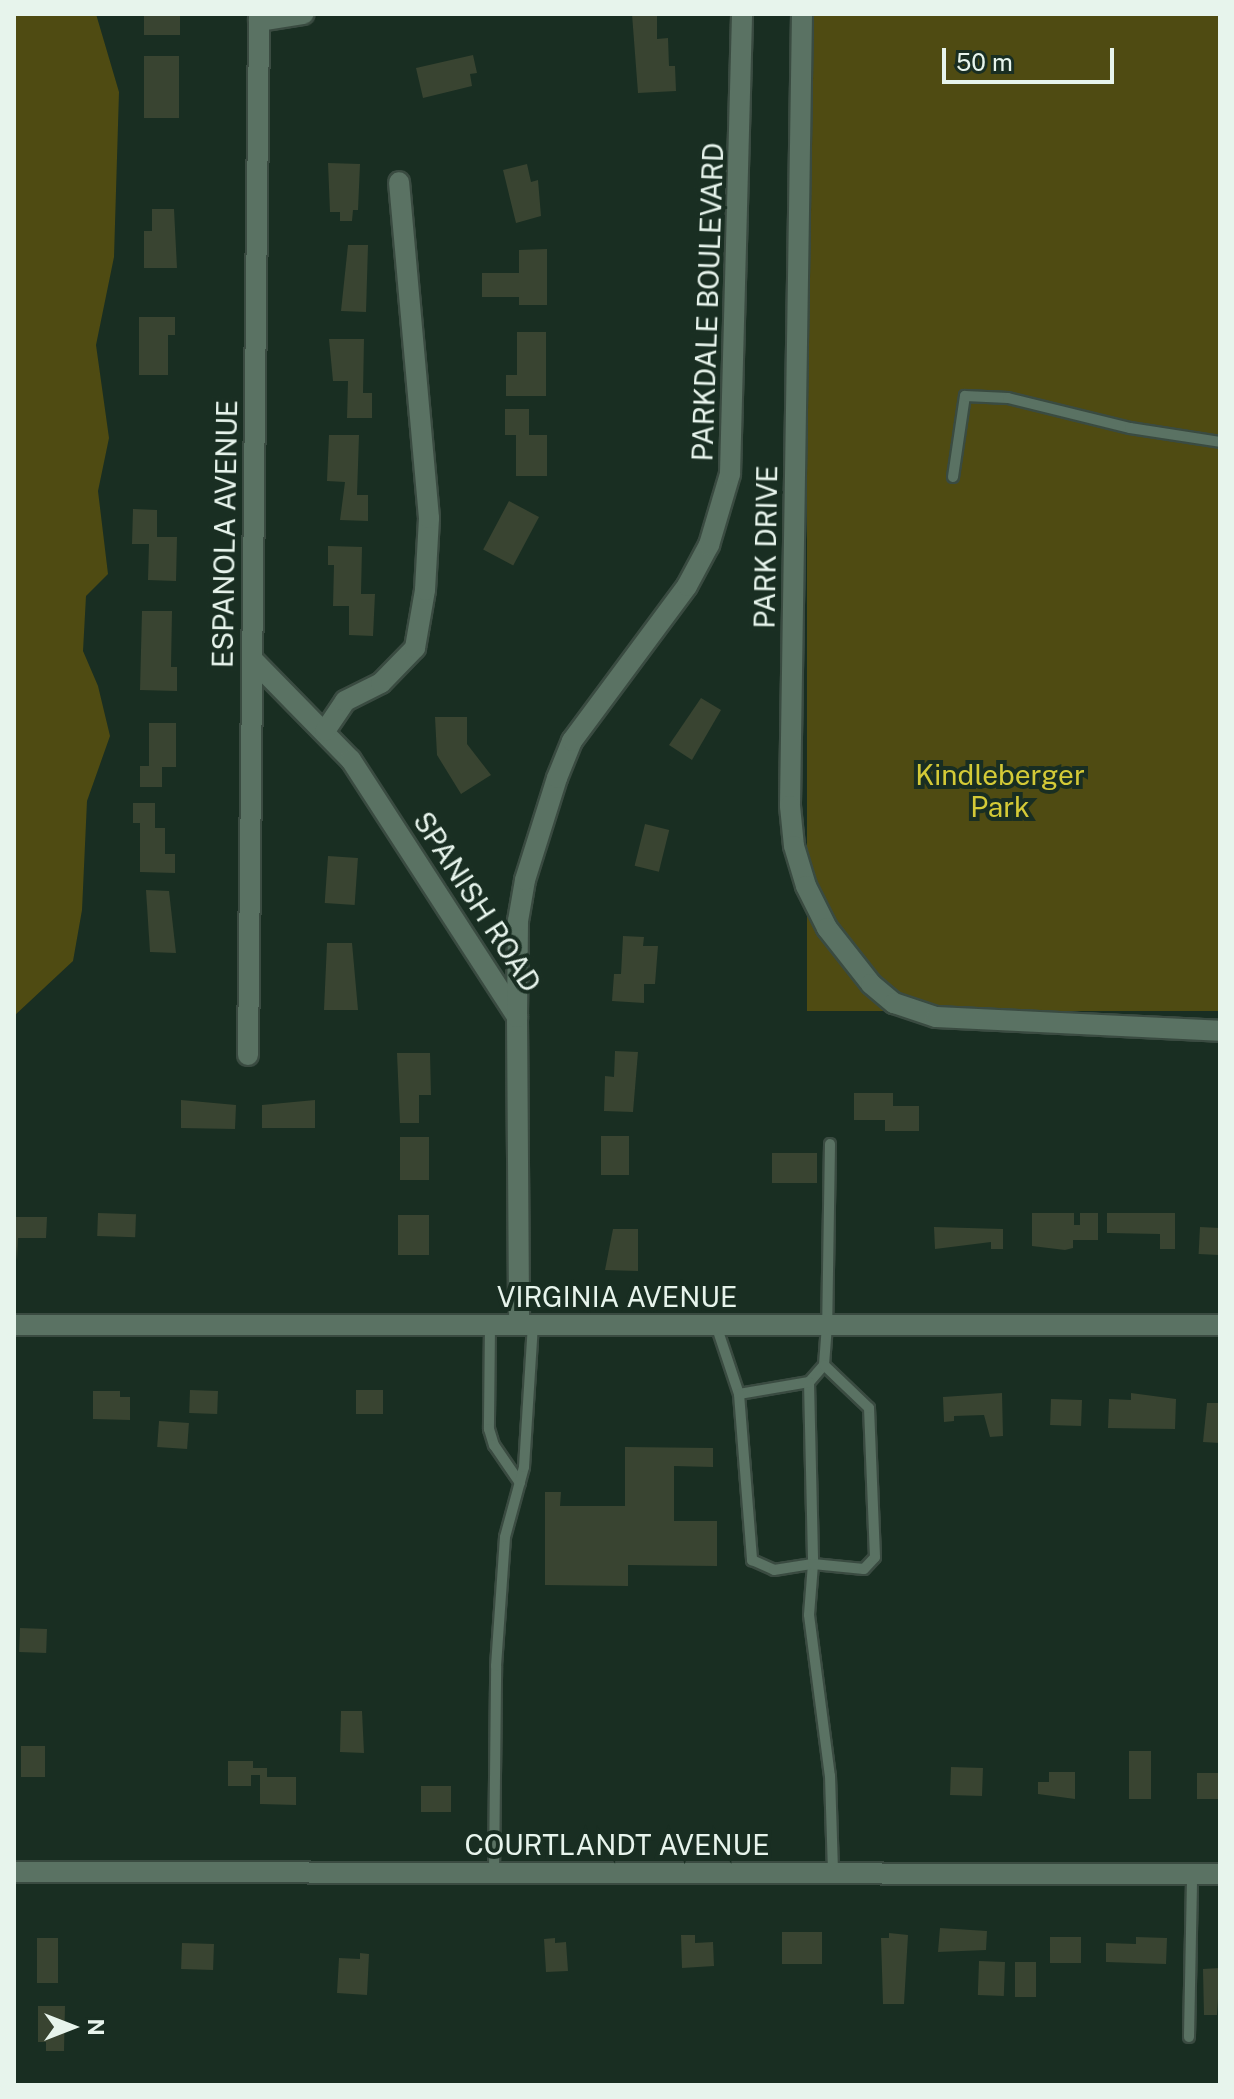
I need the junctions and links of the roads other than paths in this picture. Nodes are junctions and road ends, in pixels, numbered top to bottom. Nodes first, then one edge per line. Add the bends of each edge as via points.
1 (303, 14) edge
2 (742, 14) edge
3 (802, 14) edge
4 (259, 18) edge
5 (399, 182) dead end
6 (1220, 442) edge
7 (953, 477) dead end
8 (252, 659) junction
9 (325, 731) junction
10 (517, 1017) junction
11 (1220, 1031) edge
12 (248, 1055) dead end
13 (830, 1144) dead end
14 (14, 1325) edge
15 (490, 1325) junction
16 (526, 1325) junction
17 (716, 1325) junction
18 (827, 1325) junction
19 (1220, 1325) edge
20 (824, 1365) junction
21 (809, 1382) junction
22 (739, 1394) junction
23 (520, 1483) junction
24 (813, 1564) junction
25 (14, 1872) edge
26 (494, 1873) junction
27 (833, 1873) junction
28 (1192, 1874) junction
29 (1220, 1874) edge
30 (1189, 2037) dead end

1 - 4 street
2 - 10 street, PARKDALE BOULEVARD via 735,420 727,486 709,545 687,586 572,741 557,778 525,880 518,921
3 - 11 street, PARK DRIVE via 794,846 815,908 871,984 894,1003 936,1017
4 - 8 street, ESPANOLA AVENUE
5 - 9 street via 429,518 425,590 415,648 381,683 345,701
6 - 7 lane via 1130,428 1008,398 965,396
8 - 9 street, SPANISH ROAD
8 - 12 street, ESPANOLA AVENUE
9 - 10 street, SPANISH ROAD via 368,785
10 - 16 street, SPANISH ROAD
13 - 18 lane
14 - 15 street, VIRGINIA AVENUE
15 - 16 street, VIRGINIA AVENUE
15 - 23 lane via 489,1429
16 - 17 street, VIRGINIA AVENUE
16 - 23 lane
17 - 18 street, VIRGINIA AVENUE
17 - 22 lane
18 - 19 street, VIRGINIA AVENUE
18 - 20 lane
20 - 21 lane
20 - 24 lane via 869,1408 875,1557 864,1569
21 - 22 lane
21 - 24 lane
22 - 24 lane via 752,1560 774,1570
23 - 26 lane via 505,1537 496,1666
24 - 27 lane via 809,1615 830,1776
25 - 26 street, COURTLANDT AVENUE
26 - 27 street, COURTLANDT AVENUE
27 - 28 street, COURTLANDT AVENUE
28 - 29 street, COURTLANDT AVENUE
28 - 30 lane

